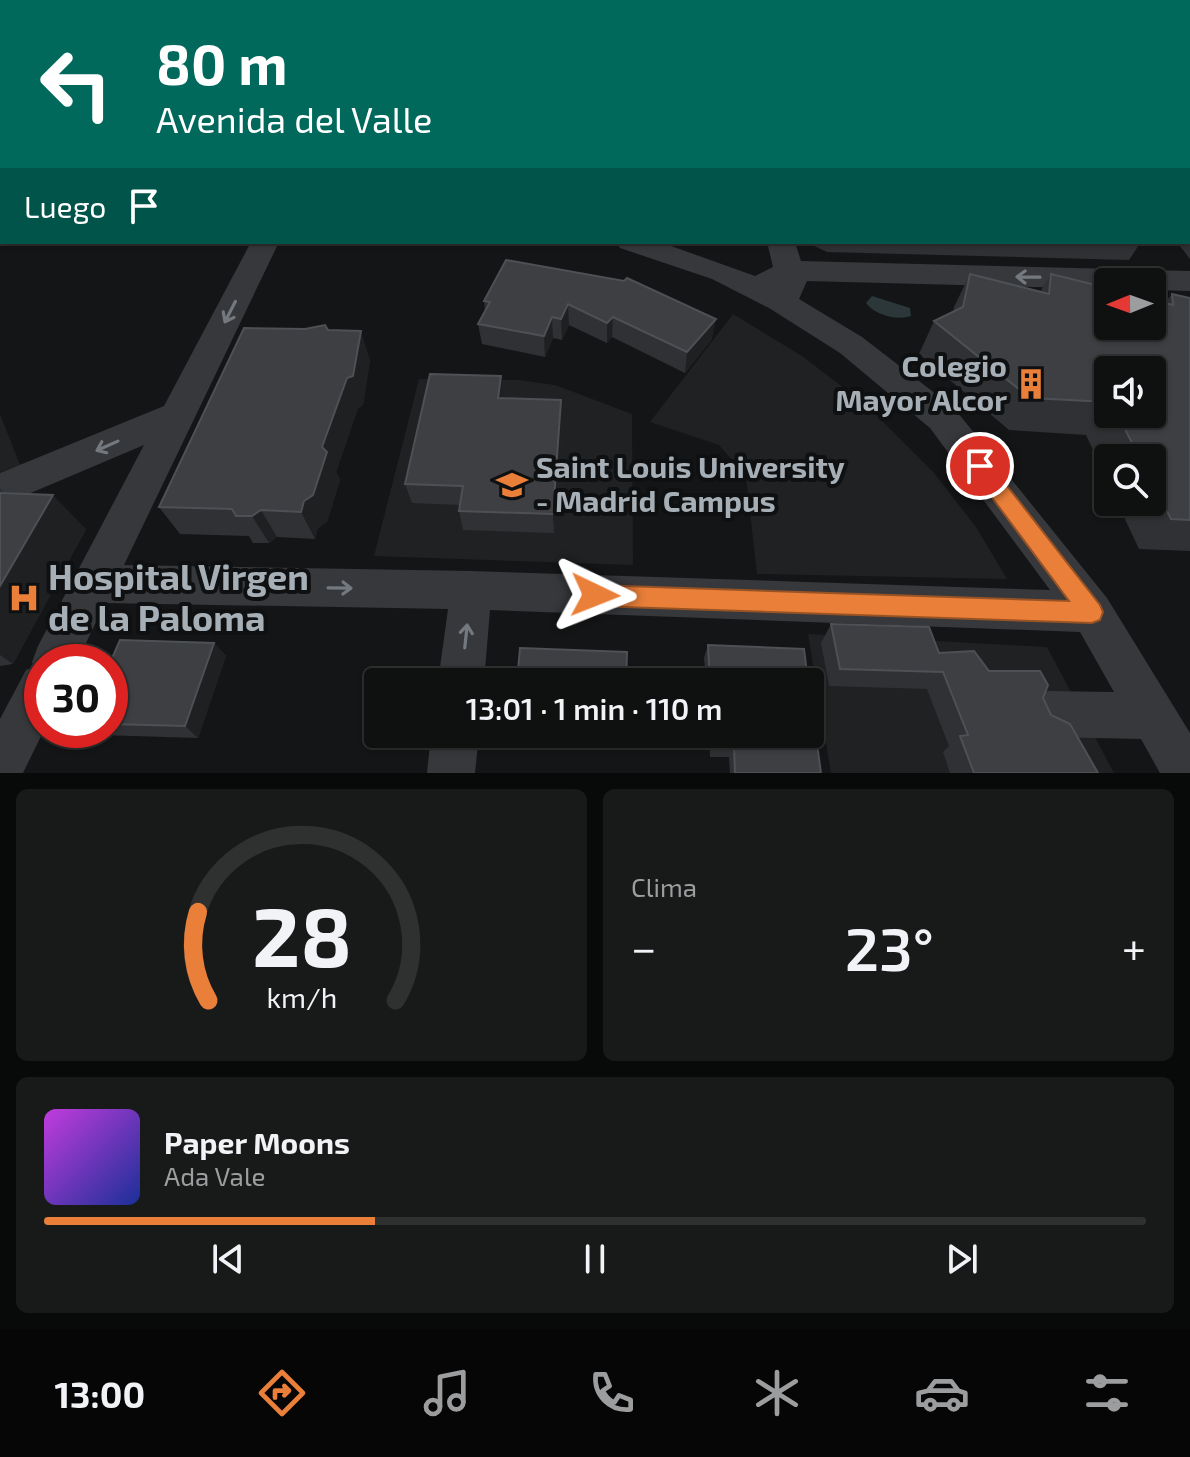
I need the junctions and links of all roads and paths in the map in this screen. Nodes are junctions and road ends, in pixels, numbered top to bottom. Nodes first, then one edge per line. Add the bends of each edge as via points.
1 (264, 244) edge
2 (636, 244) edge
3 (781, 244) edge
4 (1190, 281) edge
5 (776, 287) junction
6 (179, 415) junction
7 (0, 490) edge
8 (94, 584) junction
9 (471, 590) junction
10 (1092, 612) junction
11 (63, 644) edge
12 (463, 668) edge
13 (1048, 714) edge
14 (1152, 716) junction
15 (24, 721) edge
16 (454, 748) edge
17 (0, 768) edge
18 (451, 773) edge
19 (1187, 773) edge

1 -> 6 street
2 - 5 street
3 - 5 street
4 -> 5 street
5 - 10 street via 942,418
6 -> 7 street
6 - 8 street
8 -> 9 street
8 - 11 street
9 - 10 street
12 -> 9 street
10 - 14 street
13 - 14 street
14 - 19 street
15 - 17 street
16 - 18 street

